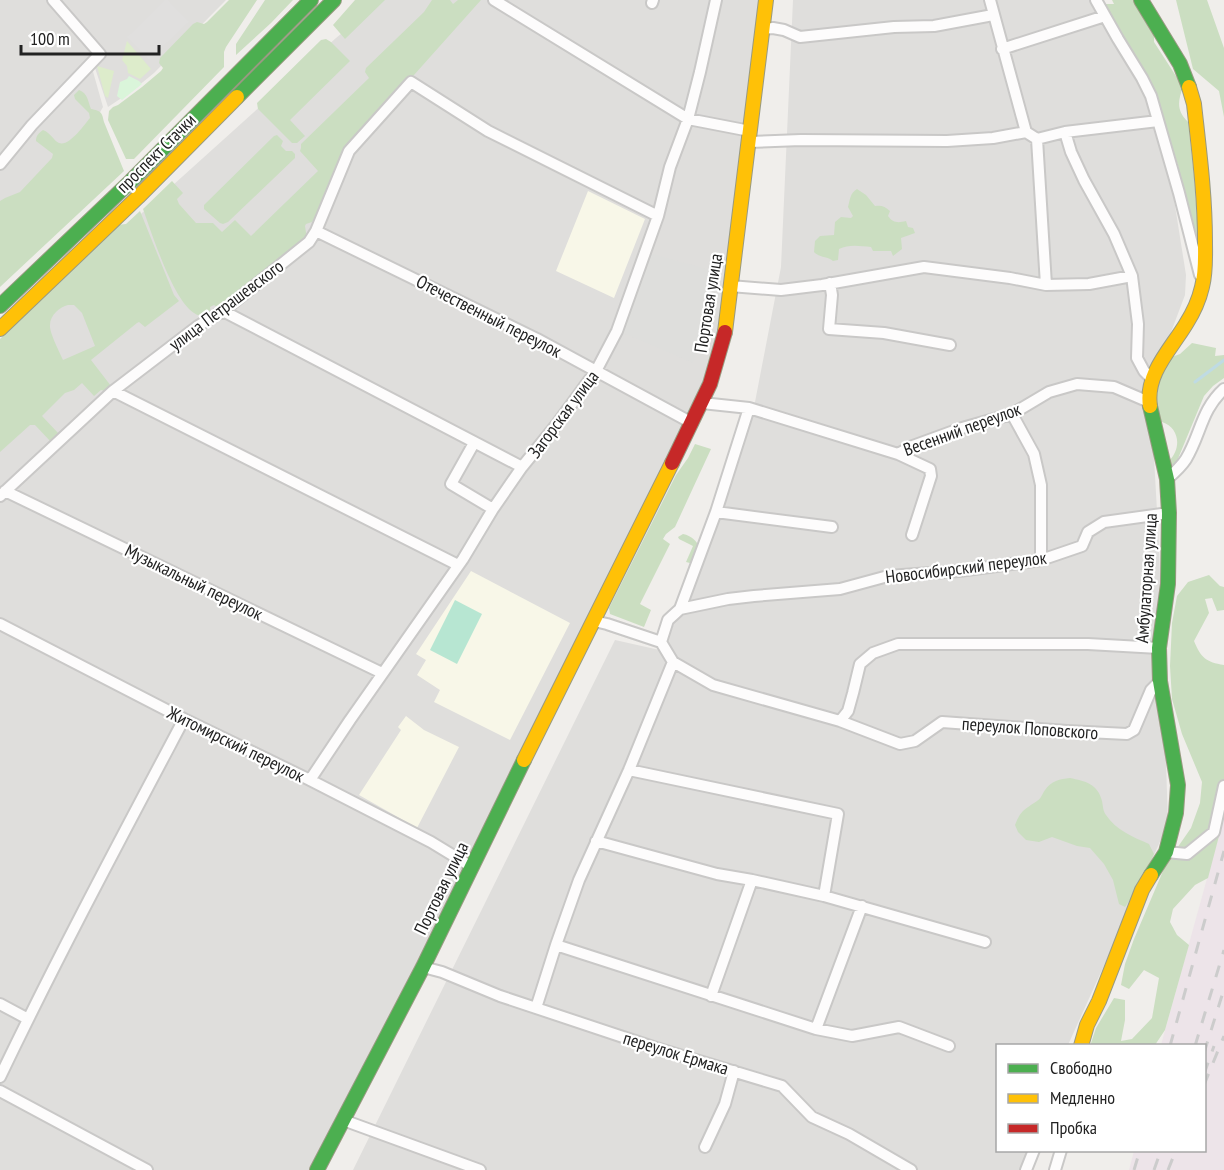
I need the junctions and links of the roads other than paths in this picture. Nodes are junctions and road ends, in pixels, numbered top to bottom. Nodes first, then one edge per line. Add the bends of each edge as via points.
1 (53, 0) edge
2 (310, 0) edge
3 (334, 0) edge
4 (494, 0) edge
5 (716, 0) edge
6 (766, 0) edge
7 (990, 0) edge
8 (1096, 0) edge
9 (1141, 0) edge
10 (993, 15) junction
11 (1105, 16) junction
12 (763, 29) junction
13 (1002, 50) junction
14 (688, 118) junction
15 (1158, 121) junction
16 (1026, 132) junction
17 (1065, 132) junction
18 (749, 136) junction
19 (1037, 139) junction
20 (0, 164) edge
21 (658, 216) junction
22 (316, 231) junction
23 (1131, 276) junction
24 (830, 283) junction
25 (1203, 284) junction
26 (1046, 285) junction
27 (730, 286) junction
28 (0, 306) edge
29 (223, 311) junction
30 (0, 328) edge
31 (950, 345) dead end
32 (596, 371) junction
33 (1152, 379) junction
34 (1224, 389) edge
35 (113, 391) junction
36 (1149, 402) junction
37 (702, 403) junction
38 (749, 408) junction
39 (1012, 414) junction
40 (692, 423) junction
41 (474, 443) junction
42 (898, 454) junction
43 (522, 467) junction
44 (1167, 479) junction
45 (3, 494) edge
46 (493, 509) junction
47 (716, 512) junction
48 (1169, 513) junction
49 (832, 527) dead end
50 (912, 535) dead end
51 (1041, 560) junction
52 (458, 565) junction
53 (680, 609) junction
54 (594, 621) junction
55 (0, 624) edge
56 (660, 642) junction
57 (1159, 648) junction
58 (674, 662) junction
59 (382, 673) junction
60 (1160, 681) junction
61 (184, 719) junction
62 (840, 722) junction
63 (629, 770) junction
64 (310, 780) junction
65 (1224, 786) edge
66 (596, 841) junction
67 (1166, 852) junction
68 (472, 867) junction
69 (752, 880) junction
70 (824, 896) junction
71 (862, 906) junction
72 (985, 942) dead end
73 (556, 945) junction
74 (423, 967) junction
75 (711, 996) junction
76 (0, 1004) edge
77 (536, 1008) junction
78 (28, 1019) junction
79 (816, 1029) junction
80 (1082, 1044) edge
81 (949, 1046) dead end
82 (734, 1071) junction
83 (0, 1077) edge
84 (0, 1091) edge
85 (343, 1120) junction
86 (705, 1147) dead end
87 (1033, 1152) edge
88 (1060, 1152) edge
89 (147, 1170) edge
90 (317, 1170) edge
91 (480, 1170) edge
92 (911, 1170) edge
93 (1026, 1170) edge
94 (1055, 1170) edge

1 - 20 street via 100,54
2 - 28 main road, проспект Стачки via 131,181
3 - 30 main road, проспект Стачки via 151,185
4 - 14 street
5 - 14 street, Загорская улица
6 - 12 main road, Портовая улица
7 - 10 street
8 - 11 street
9 - 25 main road, Амбулаторная улица via 1180,64 1194,104 1205,210
10 - 12 street via 934,26 800,37 784,30
10 - 13 street
11 - 13 street
11 - 15 street via 1142,78
12 - 18 main road, Портовая улица
13 - 16 street
14 - 18 street
14 - 21 street, Загорская улица
15 - 17 street
15 - 25 street
16 - 18 street via 946,141
16 - 19 street
17 - 19 street
17 - 23 street
18 - 27 main road, Портовая улица
19 - 26 street
21 - 22 street, улица Петрашевского via 488,131 411,82 348,151
21 - 32 street, Загорская улица via 617,330
22 - 29 street, улица Петрашевского via 309,242
22 - 32 street, Отечественный переулок
23 - 26 street via 1089,284
23 - 33 street via 1138,324 1137,358
24 - 26 street via 924,267
24 - 27 street via 781,290
24 - 31 street via 829,328
25 - 33 main road, Амбулаторная улица via 1187,323
27 - 37 main road, Портовая улица via 724,336
29 - 35 street, улица Петрашевского
29 - 41 street
32 - 40 street, Отечественный переулок
32 - 43 street, Загорская улица
33 - 36 main road, Амбулаторная улица
34 - 44 street via 1207,410 1186,458
35 - 45 street, улица Петрашевского
35 - 52 street
36 - 39 street, Весенний переулок via 1114,387 1077,384 1049,392
36 - 44 main road, Амбулаторная улица
37 - 38 street, Весенний переулок
37 - 40 main road, Портовая улица
38 - 42 street, Весенний переулок
38 - 47 street
39 - 42 street, Весенний переулок via 962,428
39 - 51 street via 1034,454 1041,485
40 - 54 main road, Портовая улица
41 - 43 street
41 - 46 street via 451,484
42 - 50 street via 930,469 932,476
43 - 46 street, Загорская улица
44 - 48 main road, Амбулаторная улица
45 - 59 street, Музыкальный переулок
46 - 52 street, Загорская улица
47 - 49 street
47 - 53 street
48 - 51 street, Новосибирский переулок via 1104,522 1088,532 1082,546
48 - 57 main road, Амбулаторная улица via 1167,584
51 - 53 street, Новосибирский переулок via 888,576 840,589 745,597
52 - 59 street, Загорская улица
53 - 56 street via 668,621
54 - 56 street
54 - 68 main road, Портовая улица
55 - 61 street, Житомирский переулок
56 - 58 street
57 - 60 main road, Амбулаторная улица
57 - 62 street via 898,644 873,653 860,664 848,711
58 - 62 street, переулок Поповского via 713,685
58 - 63 street
59 - 64 street, Загорская улица
60 - 62 street, переулок Поповского via 1151,690 1134,730 1127,734 942,722 915,741 900,744
60 - 67 main road, Амбулаторная улица via 1178,785
61 - 64 street, Житомирский переулок
61 - 78 street
63 - 66 street
63 - 70 street via 838,814
64 - 68 street, Житомирский переулок
65 - 67 street via 1214,832 1187,855
66 - 69 street
66 - 73 street
67 - 80 main road, Амбулаторная улица via 1142,890
68 - 74 main road, Портовая улица
69 - 70 street
69 - 75 street
70 - 71 street
71 - 72 street
71 - 79 street
73 - 75 street
73 - 77 street
74 - 77 street, переулок Ермака
74 - 85 main road, Портовая улица
75 - 79 street
76 - 78 street
77 - 82 street, переулок Ермака
78 - 83 street
79 - 81 street via 852,1035 898,1028
82 - 86 street
82 - 92 street, переулок Ермака via 782,1086 812,1118 849,1134
84 - 89 street
85 - 90 main road, Портовая улица
85 - 91 street
87 - 93 street
88 - 94 street

